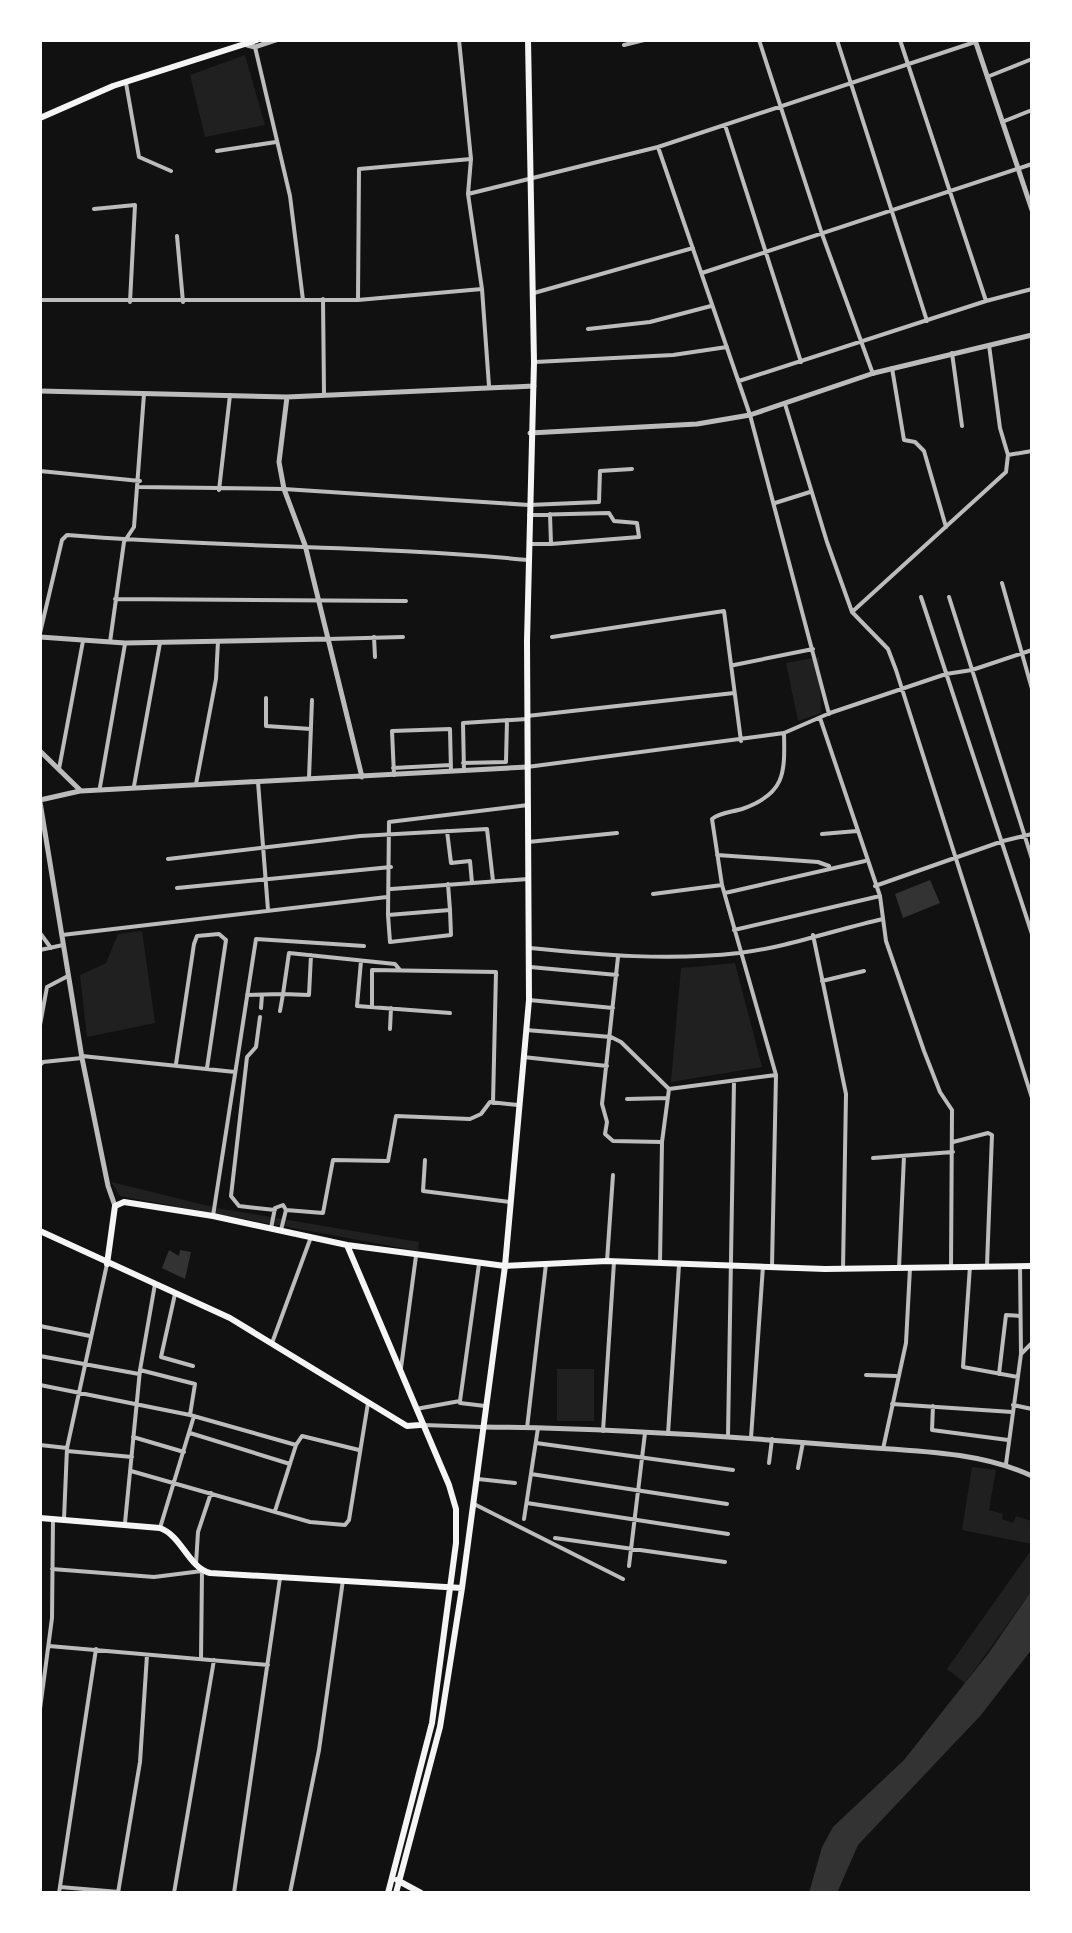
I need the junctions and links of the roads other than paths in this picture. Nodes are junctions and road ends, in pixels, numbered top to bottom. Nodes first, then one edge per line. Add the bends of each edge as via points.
1 (276, 40) edge
2 (459, 40) edge
3 (528, 40) edge
4 (644, 40) edge
5 (759, 40) edge
6 (837, 40) edge
7 (900, 40) edge
8 (975, 41) edge
9 (246, 42) edge
10 (256, 43) edge
11 (624, 45) dead end
12 (1032, 59) edge
13 (908, 65) junction
14 (987, 77) junction
15 (126, 81) junction
16 (852, 83) junction
17 (781, 107) junction
18 (1032, 110) edge
19 (40, 118) edge
20 (1002, 122) junction
21 (725, 125) junction
22 (276, 142) junction
23 (658, 147) junction
24 (217, 151) dead end
25 (471, 159) junction
26 (1032, 164) edge
27 (1018, 169) junction
28 (171, 171) dead end
29 (532, 178) junction
30 (950, 191) junction
31 (468, 194) junction
32 (94, 209) dead end
33 (892, 210) junction
34 (1032, 210) edge
35 (822, 234) junction
36 (177, 236) dead end
37 (693, 248) junction
38 (767, 253) junction
39 (702, 273) junction
40 (482, 289) junction
41 (1032, 289) edge
42 (534, 293) junction
43 (323, 299) junction
44 (40, 300) edge
45 (358, 300) junction
46 (303, 301) junction
47 (986, 301) junction
48 (130, 302) junction
49 (183, 302) junction
50 (711, 306) junction
51 (927, 321) junction
52 (588, 329) dead end
53 (1032, 335) edge
54 (861, 341) junction
55 (989, 345) junction
56 (727, 347) junction
57 (952, 353) junction
58 (534, 362) junction
59 (801, 362) junction
60 (892, 368) junction
61 (873, 374) junction
62 (739, 381) junction
63 (489, 386) junction
64 (534, 386) junction
65 (40, 391) edge
66 (324, 393) junction
67 (144, 394) junction
68 (230, 395) junction
69 (287, 397) junction
70 (785, 403) junction
71 (750, 415) junction
72 (962, 426) dead end
73 (530, 433) junction
74 (1032, 451) edge
75 (1008, 455) junction
76 (632, 469) dead end
77 (40, 471) edge
78 (139, 484) junction
79 (284, 489) junction
80 (219, 490) junction
81 (811, 491) junction
82 (775, 503) junction
83 (529, 505) junction
84 (550, 514) junction
85 (529, 515) junction
86 (946, 527) junction
87 (124, 542) junction
88 (528, 544) junction
89 (551, 544) junction
90 (305, 545) junction
91 (528, 560) junction
92 (1002, 583) dead end
93 (921, 597) dead end
94 (949, 597) dead end
95 (319, 598) junction
96 (115, 599) junction
97 (406, 601) dead end
98 (852, 612) junction
99 (40, 635) edge
100 (374, 637) junction
101 (403, 637) dead end
102 (552, 637) dead end
103 (328, 639) junction
104 (83, 641) junction
105 (218, 641) junction
106 (110, 642) junction
107 (125, 643) junction
108 (160, 643) junction
109 (813, 649) junction
110 (1032, 650) edge
111 (1020, 654) junction
112 (375, 657) dead end
113 (734, 665) junction
114 (972, 670) junction
115 (946, 674) junction
116 (1032, 689) edge
117 (903, 690) junction
118 (734, 693) junction
119 (266, 698) dead end
120 (312, 700) dead end
121 (829, 714) junction
122 (527, 717) junction
123 (820, 718) junction
124 (507, 720) junction
125 (311, 729) junction
126 (784, 733) junction
127 (741, 741) junction
128 (40, 751) edge
129 (462, 763) junction
130 (451, 765) junction
131 (527, 767) junction
132 (58, 770) junction
133 (394, 772) junction
134 (464, 772) junction
135 (451, 773) junction
136 (362, 777) junction
137 (309, 778) junction
138 (258, 782) junction
139 (196, 784) junction
140 (134, 786) junction
141 (100, 787) junction
142 (81, 791) junction
143 (40, 801) edge
144 (528, 805) junction
145 (447, 831) junction
146 (857, 831) junction
147 (617, 833) dead end
148 (822, 834) dead end
149 (1032, 834) edge
150 (389, 835) junction
151 (1024, 837) junction
152 (1003, 841) junction
153 (528, 842) junction
154 (262, 848) junction
155 (717, 855) junction
156 (957, 858) junction
157 (168, 859) dead end
158 (1032, 859) edge
159 (865, 861) junction
160 (391, 867) junction
161 (830, 867) junction
162 (264, 879) junction
163 (528, 879) junction
164 (493, 881) junction
165 (472, 883) junction
166 (448, 884) junction
167 (722, 885) junction
168 (874, 887) junction
169 (177, 888) dead end
170 (391, 889) junction
171 (725, 893) junction
172 (653, 894) dead end
173 (880, 896) junction
174 (387, 897) junction
175 (268, 910) junction
176 (450, 910) junction
177 (388, 915) junction
178 (883, 919) junction
179 (734, 930) junction
180 (40, 933) edge
181 (1032, 934) edge
182 (62, 935) junction
183 (813, 935) junction
184 (63, 945) junction
185 (364, 946) dead end
186 (51, 948) junction
187 (530, 948) junction
188 (40, 950) edge
189 (743, 953) junction
190 (311, 955) junction
191 (618, 957) junction
192 (361, 961) junction
193 (530, 967) junction
194 (864, 971) dead end
195 (401, 972) junction
196 (617, 975) junction
197 (68, 976) junction
198 (822, 981) junction
199 (283, 994) junction
200 (247, 995) junction
201 (262, 995) junction
202 (529, 1000) junction
203 (372, 1007) junction
204 (261, 1008) dead end
205 (391, 1008) junction
206 (613, 1008) junction
207 (280, 1011) dead end
208 (450, 1013) dead end
209 (260, 1017) dead end
210 (40, 1025) edge
211 (390, 1029) dead end
212 (526, 1030) junction
213 (611, 1037) junction
214 (82, 1057) junction
215 (523, 1057) junction
216 (176, 1064) junction
217 (40, 1065) edge
218 (607, 1066) junction
219 (207, 1068) junction
220 (235, 1072) junction
221 (776, 1075) junction
222 (734, 1081) junction
223 (669, 1089) junction
224 (668, 1098) junction
225 (1032, 1098) edge
226 (627, 1099) dead end
227 (493, 1103) junction
228 (518, 1105) junction
229 (662, 1142) junction
230 (953, 1142) junction
231 (953, 1152) junction
232 (904, 1156) junction
233 (873, 1158) dead end
234 (425, 1160) dead end
235 (613, 1175) dead end
236 (510, 1202) junction
237 (115, 1206) junction
238 (275, 1210) junction
239 (286, 1210) junction
240 (213, 1216) junction
241 (271, 1228) junction
242 (281, 1230) junction
243 (40, 1231) edge
244 (311, 1237) junction
245 (347, 1245) junction
246 (416, 1256) junction
247 (611, 1261) junction
248 (660, 1262) junction
249 (679, 1263) junction
250 (107, 1264) junction
251 (479, 1264) junction
252 (546, 1264) junction
253 (732, 1264) junction
254 (987, 1265) junction
255 (505, 1266) junction
256 (763, 1266) junction
257 (772, 1266) junction
258 (970, 1266) junction
259 (1020, 1266) junction
260 (1032, 1266) edge
261 (899, 1268) junction
262 (910, 1268) junction
263 (951, 1268) junction
264 (843, 1269) junction
265 (155, 1283) junction
266 (175, 1292) junction
267 (1021, 1316) junction
268 (40, 1326) edge
269 (90, 1336) junction
270 (1032, 1343) edge
271 (272, 1345) junction
272 (1021, 1354) junction
273 (40, 1356) edge
274 (86, 1364) junction
275 (193, 1366) dead end
276 (140, 1372) junction
277 (400, 1374) junction
278 (999, 1374) junction
279 (866, 1375) dead end
280 (896, 1376) junction
281 (1018, 1377) junction
282 (40, 1385) edge
283 (79, 1393) junction
284 (368, 1403) junction
285 (457, 1403) junction
286 (136, 1404) junction
287 (892, 1404) junction
288 (485, 1406) junction
289 (933, 1406) junction
290 (1012, 1408) junction
291 (413, 1409) junction
292 (1032, 1409) edge
293 (192, 1416) junction
294 (420, 1425) junction
295 (482, 1427) junction
296 (527, 1428) junction
297 (538, 1428) junction
298 (603, 1431) junction
299 (190, 1433) junction
300 (645, 1433) junction
301 (668, 1434) junction
302 (728, 1436) junction
303 (133, 1437) junction
304 (751, 1438) junction
305 (772, 1439) junction
306 (1008, 1440) junction
307 (803, 1442) junction
308 (536, 1443) junction
309 (40, 1445) edge
310 (296, 1445) junction
311 (67, 1449) junction
312 (883, 1449) junction
313 (359, 1450) junction
314 (184, 1452) junction
315 (132, 1457) junction
316 (642, 1457) junction
317 (769, 1463) dead end
318 (290, 1464) junction
319 (1006, 1464) junction
320 (798, 1468) dead end
321 (733, 1470) dead end
322 (131, 1471) junction
323 (531, 1474) junction
324 (1032, 1476) edge
325 (475, 1479) junction
326 (175, 1482) junction
327 (515, 1483) dead end
328 (638, 1490) junction
329 (211, 1493) junction
330 (472, 1503) junction
331 (527, 1503) junction
332 (727, 1504) dead end
333 (275, 1511) junction
334 (40, 1518) edge
335 (53, 1519) junction
336 (64, 1519) junction
337 (524, 1519) dead end
338 (634, 1519) junction
339 (125, 1523) junction
340 (160, 1528) junction
341 (728, 1534) dead end
342 (555, 1538) dead end
343 (631, 1549) junction
344 (725, 1562) dead end
345 (196, 1564) junction
346 (629, 1566) dead end
347 (52, 1569) junction
348 (202, 1571) junction
349 (280, 1578) junction
350 (623, 1579) dead end
351 (343, 1580) junction
352 (449, 1586) junction
353 (462, 1588) junction
354 (49, 1646) junction
355 (96, 1649) junction
356 (147, 1655) junction
357 (201, 1659) junction
358 (214, 1660) junction
359 (268, 1665) junction
360 (40, 1709) edge
361 (391, 1876) junction
362 (399, 1881) junction
363 (60, 1890) edge
364 (118, 1892) edge
365 (393, 1892) edge
366 (174, 1893) edge
367 (234, 1893) edge
368 (290, 1893) edge
369 (421, 1893) edge

1 - 10 street
2 - 25 street
3 - 29 main road
4 - 11 street
5 - 17 street
6 - 16 street
7 - 13 street
8 - 13 street
8 - 14 street
9 - 10 main road
9 - 15 main road
10 - 22 street
12 - 14 street
13 - 16 street
13 - 30 street
14 - 20 street
15 - 19 main road
15 - 28 street via 139,157
16 - 17 street
16 - 33 street
17 - 21 street
17 - 35 street
18 - 20 street
20 - 27 street
21 - 23 street
21 - 38 street
22 - 24 street
22 - 46 street via 290,196
23 - 29 street
23 - 37 street
25 - 31 street
25 - 45 street via 359,169
26 - 27 street
27 - 30 street
27 - 34 street
29 - 31 street
29 - 42 main road
30 - 33 street
30 - 47 street
31 - 40 street
32 - 48 street via 135,205
33 - 35 street
33 - 51 street
35 - 38 street
35 - 54 street
36 - 49 street
37 - 39 street
37 - 42 street
38 - 39 street
38 - 59 street
39 - 50 street
40 - 45 street
40 - 63 street
41 - 47 street
42 - 58 main road
43 - 45 street
43 - 46 street
43 - 66 street
44 - 48 street
46 - 49 street
47 - 51 street
48 - 49 street
50 - 52 street via 650,322
50 - 56 street
51 - 54 street
53 - 55 street
54 - 59 street
54 - 61 street
55 - 57 street
55 - 75 street
56 - 58 street
56 - 62 street
57 - 60 street
57 - 72 street
58 - 64 main road
59 - 62 street
60 - 61 street
60 - 86 street via 904,440 924,451
61 - 70 street
62 - 71 street
63 - 64 street
63 - 66 street
64 - 73 main road
65 - 67 street
66 - 69 street
67 - 68 street
67 - 78 street
68 - 69 street
68 - 80 street
69 - 79 street via 279,462
70 - 71 street
70 - 81 street
71 - 73 street via 697,424
71 - 82 street
73 - 83 main road
74 - 75 street
75 - 86 street via 1006,472
76 - 83 street via 600,471 599,502
77 - 78 street
78 - 80 street
78 - 87 street via 134,527
79 - 80 street
79 - 83 street
79 - 90 street
81 - 82 street
81 - 98 street
82 - 109 street
83 - 85 main road
84 - 85 street
84 - 89 street
84 - 89 street via 609,513 614,521 637,523 640,532 639,537
85 - 88 main road
86 - 98 street
87 - 90 street
87 - 96 street
87 - 99 street via 63,538
88 - 89 street
88 - 91 main road
90 - 91 street
90 - 95 street
91 - 122 main road
92 - 111 street
93 - 115 street
94 - 114 street
95 - 96 street
95 - 97 street
95 - 103 street
96 - 106 street
98 - 117 street via 888,649
99 - 104 street
100 - 101 street
100 - 103 street
100 - 112 street
102 - 113 street via 724,611
103 - 105 street
103 - 136 street
104 - 106 street
104 - 132 street
105 - 108 street
105 - 139 street
106 - 107 street
107 - 108 street
107 - 141 street
108 - 140 street
109 - 113 street
109 - 121 street
110 - 111 street
111 - 114 street
111 - 116 street
113 - 118 street
114 - 115 street
114 - 151 street
115 - 117 street
115 - 152 street
117 - 121 street
117 - 156 street
118 - 122 street
118 - 127 street
119 - 125 street via 266,726
120 - 125 street
121 - 123 street
122 - 124 street
122 - 131 main road
123 - 126 street
123 - 146 street
124 - 129 street via 463,723
124 - 129 street via 506,762
125 - 137 street
126 - 127 street
126 - 155 street via 784,772 774,790 758,803 712,818
127 - 131 street
128 - 132 street
129 - 134 street
130 - 133 street
130 - 133 street via 450,729 392,731
130 - 135 street
131 - 134 street
131 - 144 main road
132 - 142 street
133 - 135 street
133 - 136 street
134 - 135 street
136 - 137 street
137 - 138 street
138 - 139 street
138 - 154 street
139 - 140 street
140 - 141 street
141 - 142 street
142 - 143 street
143 - 182 street
144 - 150 street via 389,822
144 - 153 main road
145 - 150 street
145 - 164 street via 487,829
145 - 165 street via 451,863 470,861
146 - 148 street
146 - 159 street
147 - 153 street
149 - 151 street
150 - 154 street
150 - 160 street
151 - 152 street
151 - 158 street
152 - 156 street
152 - 181 street
153 - 163 main road
154 - 157 street
154 - 162 street
155 - 161 street
155 - 167 street
156 - 168 street
156 - 225 street
159 - 161 street
159 - 168 street
160 - 162 street
160 - 170 street
161 - 171 street
162 - 169 street
162 - 175 street
163 - 164 street
163 - 187 main road
164 - 165 street
165 - 166 street
166 - 170 street
166 - 176 street
167 - 171 street
167 - 172 street
168 - 173 street
170 - 174 street
171 - 179 street
173 - 178 street
173 - 179 street
174 - 175 street
174 - 177 street
175 - 182 street
176 - 177 street
176 - 177 street via 451,935 390,942
178 - 183 street
178 - 230 street via 924,1051 952,1110
179 - 189 street
180 - 186 street
182 - 184 street
183 - 189 street
183 - 198 street
184 - 186 street
184 - 197 street
185 - 200 street via 257,938
186 - 188 street
187 - 191 street
187 - 193 main road
189 - 191 street
189 - 221 street
190 - 192 street
190 - 199 street via 287,954
190 - 199 street via 308,997
191 - 196 street
192 - 195 street via 395,964
192 - 203 street via 357,1006
193 - 196 street
193 - 202 main road
194 - 198 street
195 - 203 street via 372,970
195 - 227 street via 496,972
196 - 206 street
197 - 210 street via 47,987
197 - 214 street
198 - 264 street via 846,1094
199 - 201 street
199 - 207 street
200 - 201 street
200 - 220 street
201 - 204 street
202 - 206 street
202 - 212 main road
203 - 205 street
205 - 208 street
205 - 211 street
206 - 213 street
209 - 238 street via 256,1047 247,1057 231,1196 239,1206
212 - 213 street
212 - 215 main road
213 - 218 street
213 - 223 street
214 - 216 street
214 - 217 street
214 - 237 street
215 - 218 street
215 - 228 main road
216 - 219 street
216 - 219 street via 194,944 197,936 219,934 226,940
218 - 229 street via 602,1104 607,1138
219 - 220 street
220 - 240 street
221 - 222 street
221 - 257 street
222 - 223 street
222 - 253 street
223 - 224 street
224 - 226 street
224 - 229 street
227 - 228 street
227 - 239 street via 470,1119 396,1116 388,1161 333,1160 323,1213
228 - 236 main road
229 - 248 street
230 - 231 street
230 - 254 street via 992,1135
231 - 232 street
231 - 263 street
232 - 233 street
232 - 261 street
234 - 236 street via 423,1191
235 - 247 street
236 - 255 main road
237 - 240 main road via 129,1202
237 - 250 main road
238 - 239 street via 280,1205
238 - 241 street
239 - 242 street
240 - 241 main road
241 - 242 main road
242 - 244 main road
243 - 250 main road
244 - 245 main road
244 - 271 street
245 - 246 main road
245 - 277 main road
246 - 251 main road
246 - 277 street
247 - 248 main road
247 - 252 main road
247 - 298 street
248 - 249 main road
249 - 253 main road
249 - 301 street
250 - 265 main road
250 - 269 street
251 - 255 main road
251 - 285 street
252 - 255 main road
252 - 296 street
253 - 256 main road
253 - 302 street
254 - 258 main road
254 - 259 main road
255 - 288 main road
256 - 257 main road
256 - 304 street
257 - 264 main road
258 - 263 main road
258 - 278 street via 962,1365
259 - 260 main road
259 - 267 street
261 - 262 main road
261 - 264 main road
262 - 263 main road
262 - 280 street via 906,1343
265 - 266 main road
265 - 276 street
266 - 271 main road
266 - 275 street via 161,1357
267 - 272 street
267 - 278 street via 1006,1315
268 - 269 street
269 - 274 street
270 - 272 street
271 - 284 main road
272 - 281 street
273 - 274 street
274 - 276 street
274 - 283 street
276 - 286 street
276 - 293 street via 195,1384
277 - 291 main road
278 - 281 street
279 - 280 street
280 - 287 street
281 - 290 street
282 - 283 street
283 - 286 street
283 - 311 street
284 - 294 main road via 407,1426
284 - 313 street
285 - 288 street
285 - 291 street
286 - 293 street
286 - 303 street
287 - 289 street
287 - 312 street
288 - 295 main road
289 - 290 street
289 - 306 street via 932,1430
290 - 292 street
290 - 306 street
291 - 294 main road
293 - 299 street
293 - 310 street
294 - 295 street
294 - 352 main road via 456,1509
295 - 296 street
295 - 325 main road
296 - 297 street
297 - 298 street
297 - 308 street
298 - 300 street
299 - 314 street
299 - 318 street
300 - 301 street
300 - 316 street
301 - 302 street
302 - 304 street
303 - 314 street
303 - 315 street
304 - 305 street
305 - 307 street
305 - 317 street
306 - 319 street
307 - 312 street
307 - 320 street
308 - 316 street
308 - 323 street
309 - 311 street
310 - 313 street via 305,1436
310 - 318 street
311 - 315 street
311 - 336 street
312 - 319 street
313 - 333 street via 349,1520 342,1525 310,1522
314 - 326 street
315 - 322 street
316 - 321 street
316 - 328 street
318 - 333 street
319 - 324 street
322 - 326 street
322 - 339 street
323 - 328 street
323 - 331 street
325 - 327 street
325 - 330 main road
326 - 329 street
326 - 340 street
328 - 332 street
328 - 338 street
329 - 333 street
329 - 345 street via 198,1532
330 - 350 street
330 - 353 main road
331 - 337 street
331 - 338 street
334 - 335 main road
335 - 336 main road
335 - 347 street
336 - 339 main road
338 - 341 street
338 - 343 street
339 - 340 main road
340 - 345 main road
342 - 343 street
343 - 344 street
343 - 346 street
345 - 348 main road
347 - 348 street via 154,1577
347 - 354 street
348 - 349 main road
348 - 357 street
349 - 351 main road
349 - 359 street
351 - 352 main road
351 - 368 street via 319,1750
352 - 353 main road
352 - 361 main road via 432,1723
353 - 362 main road via 440,1727
354 - 355 street
354 - 360 street
355 - 356 street
355 - 363 street
356 - 357 street
356 - 364 street via 140,1762
357 - 358 street
358 - 359 street
358 - 366 street
359 - 367 street
361 - 362 main road
361 - 365 main road
362 - 365 main road
362 - 369 main road
363 - 364 street

